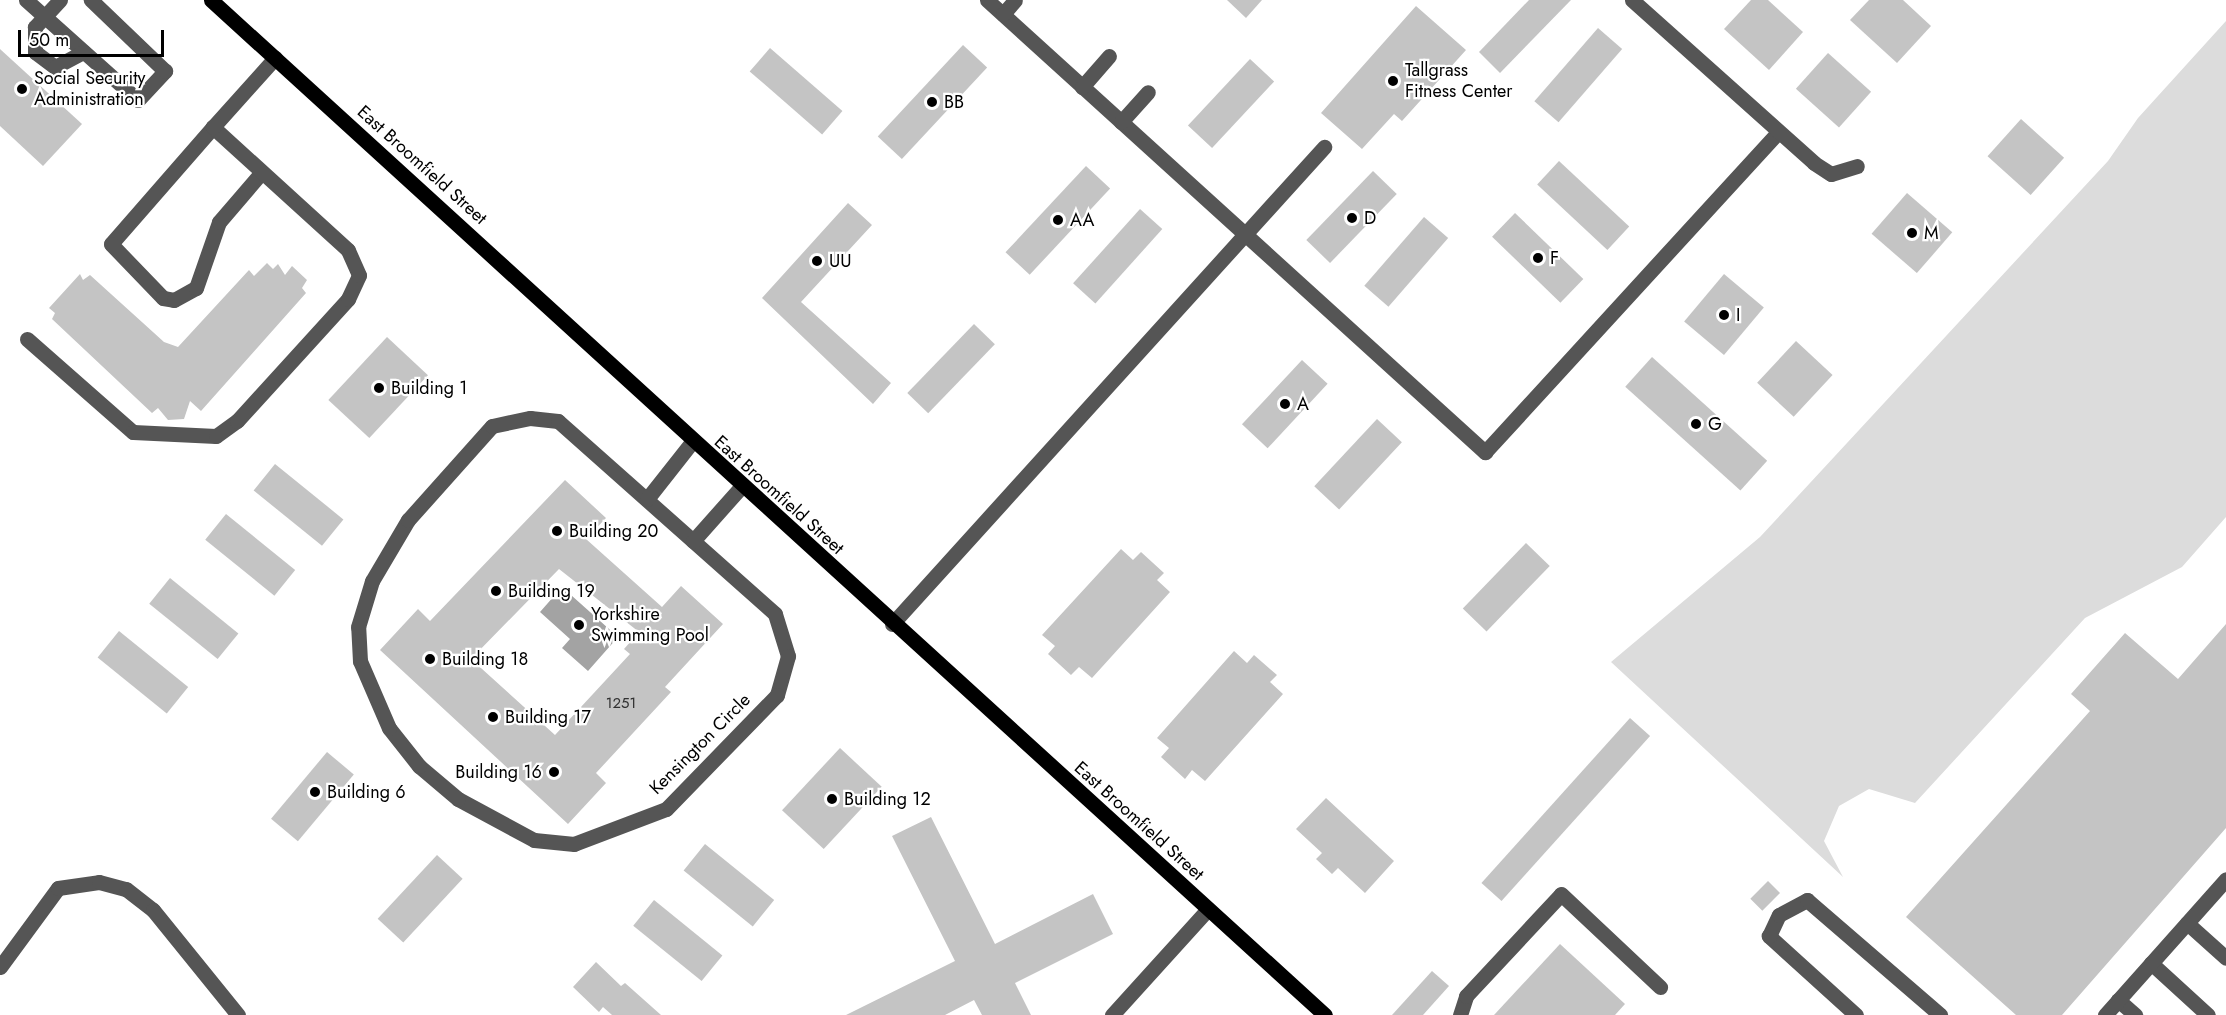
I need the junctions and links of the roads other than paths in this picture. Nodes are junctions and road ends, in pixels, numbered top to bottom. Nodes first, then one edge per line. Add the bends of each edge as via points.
1 (26, 0) edge
2 (60, 0) edge
3 (92, 0) edge
4 (211, 0) edge
5 (987, 0) edge
6 (1015, 0) edge
7 (1632, 0) edge
8 (1003, 14) junction
9 (44, 16) junction
10 (82, 52) junction
11 (1109, 56) dead end
12 (275, 58) junction
13 (1082, 87) junction
14 (1148, 92) dead end
15 (1121, 122) junction
16 (213, 127) junction
17 (1777, 133) junction
18 (1324, 147) dead end
19 (1857, 166) dead end
20 (261, 173) junction
21 (1244, 235) junction
22 (27, 339) dead end
23 (692, 442) junction
24 (741, 487) junction
25 (647, 499) junction
26 (693, 541) junction
27 (892, 624) junction
28 (2224, 885) edge
29 (1208, 909) junction
30 (2187, 923) junction
31 (2226, 958) edge
32 (2151, 963) junction
33 (0, 967) edge
34 (1660, 987) dead end
35 (2118, 1000) junction
36 (238, 1015) edge
37 (1112, 1015) edge
38 (1325, 1015) edge
39 (1460, 1015) edge
40 (1856, 1015) edge
41 (1940, 1015) edge
42 (2104, 1015) edge
43 (2135, 1015) edge
44 (2208, 1015) edge

1 - 9 street
2 - 9 street
3 - 10 street via 165,71 138,100
4 - 12 main road, East Broomfield Street
5 - 8 street
6 - 8 street
7 - 17 street
8 - 13 street
9 - 10 street
9 - 10 street via 32,41 39,58 55,67
11 - 13 street
12 - 16 street
12 - 23 main road, East Broomfield Street
13 - 15 street
14 - 15 street
15 - 21 street
16 - 20 street
16 - 20 street via 111,243 163,298 174,300 196,288 219,222
17 - 19 street via 1831,174
17 - 21 street via 1485,452
18 - 21 street
20 - 22 street via 348,250 359,275 348,299 226,433 172,437 133,432
21 - 27 street
23 - 24 main road, East Broomfield Street
23 - 25 street
24 - 26 street
24 - 27 main road, East Broomfield Street
25 - 26 street, Kensington Circle
25 - 26 street, Kensington Circle via 558,421 530,418 492,426 408,520 372,581 358,627 371,694 419,766 458,799 534,840 574,844 666,809 777,695 788,656 775,614
27 - 29 main road, East Broomfield Street
28 - 30 street
29 - 37 street
29 - 38 main road, East Broomfield Street
30 - 31 street
30 - 32 street
32 - 35 street
32 - 44 street
33 - 36 street via 58,888 99,882 126,889 153,910
34 - 39 street via 1561,894 1466,996
35 - 42 street
35 - 43 street
40 - 41 street via 1769,936 1779,915 1807,900

